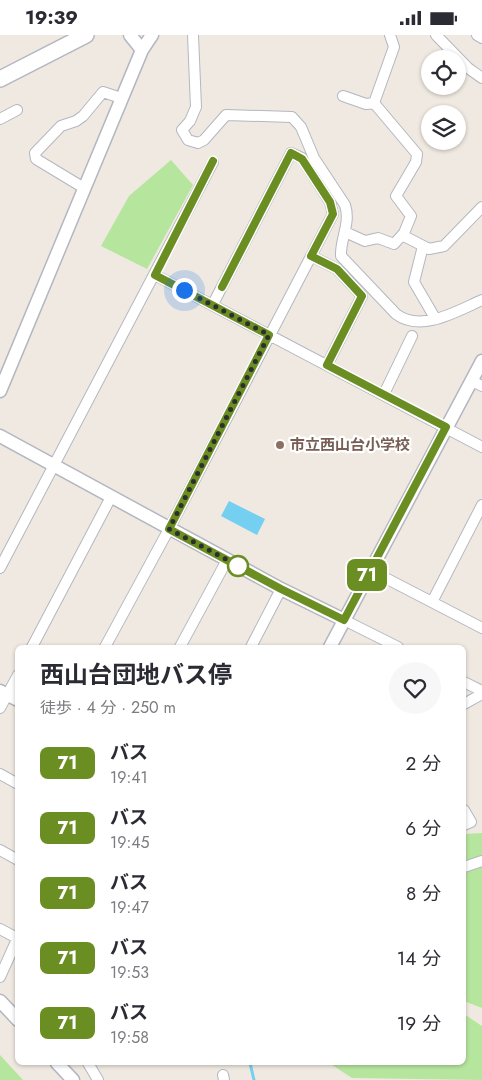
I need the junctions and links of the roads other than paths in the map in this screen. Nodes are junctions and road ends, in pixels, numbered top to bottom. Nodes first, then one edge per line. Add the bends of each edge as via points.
1 (86, 35) edge
2 (130, 35) edge
3 (152, 35) edge
4 (193, 35) edge
5 (390, 35) edge
6 (436, 35) edge
7 (477, 35) edge
8 (482, 37) edge
9 (142, 50) junction
10 (482, 78) edge
11 (0, 79) edge
12 (343, 96) dead end
13 (121, 99) junction
14 (374, 103) junction
15 (17, 110) dead end
16 (0, 119) edge
17 (213, 161) dead end
18 (84, 188) junction
19 (482, 207) edge
20 (344, 232) junction
21 (402, 235) junction
22 (423, 246) junction
23 (311, 256) junction
24 (155, 275) junction
25 (482, 300) edge
26 (213, 304) junction
27 (435, 318) junction
28 (269, 335) junction
29 (412, 336) dead end
30 (482, 361) edge
31 (327, 365) junction
32 (477, 383) edge
33 (0, 391) edge
34 (384, 394) junction
35 (446, 427) junction
36 (0, 436) edge
37 (482, 447) edge
38 (52, 466) junction
39 (111, 497) junction
40 (482, 505) edge
41 (169, 529) junction
42 (227, 560) junction
43 (0, 568) edge
44 (370, 570) junction
45 (281, 589) junction
46 (432, 602) junction
47 (344, 620) junction
48 (482, 629) edge
49 (33, 645) edge
50 (106, 645) edge
51 (181, 645) edge
52 (252, 645) edge
53 (331, 645) edge
54 (394, 645) edge
55 (15, 681) edge
56 (466, 682) edge
57 (482, 693) edge
58 (8, 695) edge
59 (466, 703) edge
60 (0, 708) edge
61 (0, 775) edge
62 (15, 782) edge
63 (466, 813) edge
64 (466, 824) edge
65 (0, 850) edge
66 (15, 858) edge
67 (482, 861) edge
68 (466, 866) edge
69 (0, 929) edge
70 (15, 937) edge
71 (15, 943) edge
72 (0, 977) edge
73 (0, 1001) edge
74 (15, 1017) edge
75 (59, 1065) edge
76 (89, 1065) edge
77 (73, 1080) edge
78 (98, 1080) edge

1 - 11 main road
2 - 9 street
3 - 9 street
4 - 20 street via 196,107 182,130 185,136 192,143 204,140 226,115 292,117 301,127 314,158 345,205 348,213
5 - 14 street via 394,47
6 - 10 street
7 - 8 street
9 - 13 street
12 - 14 street via 366,104
13 - 18 street
13 - 18 street via 103,92 84,116 61,126 35,153 36,159
14 - 21 street via 418,154 396,196 411,216
15 - 16 street
17 - 24 street
18 - 33 street
19 - 22 street via 444,246 429,249
20 - 21 street via 365,241 378,238 394,244
20 - 27 street via 341,256 396,315 416,323
21 - 22 street
22 - 27 street via 414,282
23 - 26 street via 333,214 330,202 302,159 291,153
23 - 28 street
23 - 31 street via 337,269 362,296
24 - 26 street
24 - 38 street
25 - 27 street
26 - 28 street
28 - 31 street
28 - 41 street
29 - 34 street
30 - 32 street
31 - 34 street
32 - 35 street
34 - 35 street
35 - 37 street
35 - 44 street
36 - 38 street
38 - 39 street
38 - 43 street
39 - 41 street
39 - 49 street
40 - 46 street
41 - 42 street
41 - 50 street
42 - 45 street
42 - 51 street
44 - 46 street
44 - 47 street
45 - 47 street
45 - 52 street
46 - 48 street
47 - 53 street
47 - 54 street
55 - 58 street
56 - 57 street
57 - 59 street
58 - 60 street
61 - 62 street
63 - 64 street via 471,822
65 - 66 street
67 - 68 street
69 - 70 street
71 - 72 street
73 - 74 street
75 - 77 street
76 - 78 street

